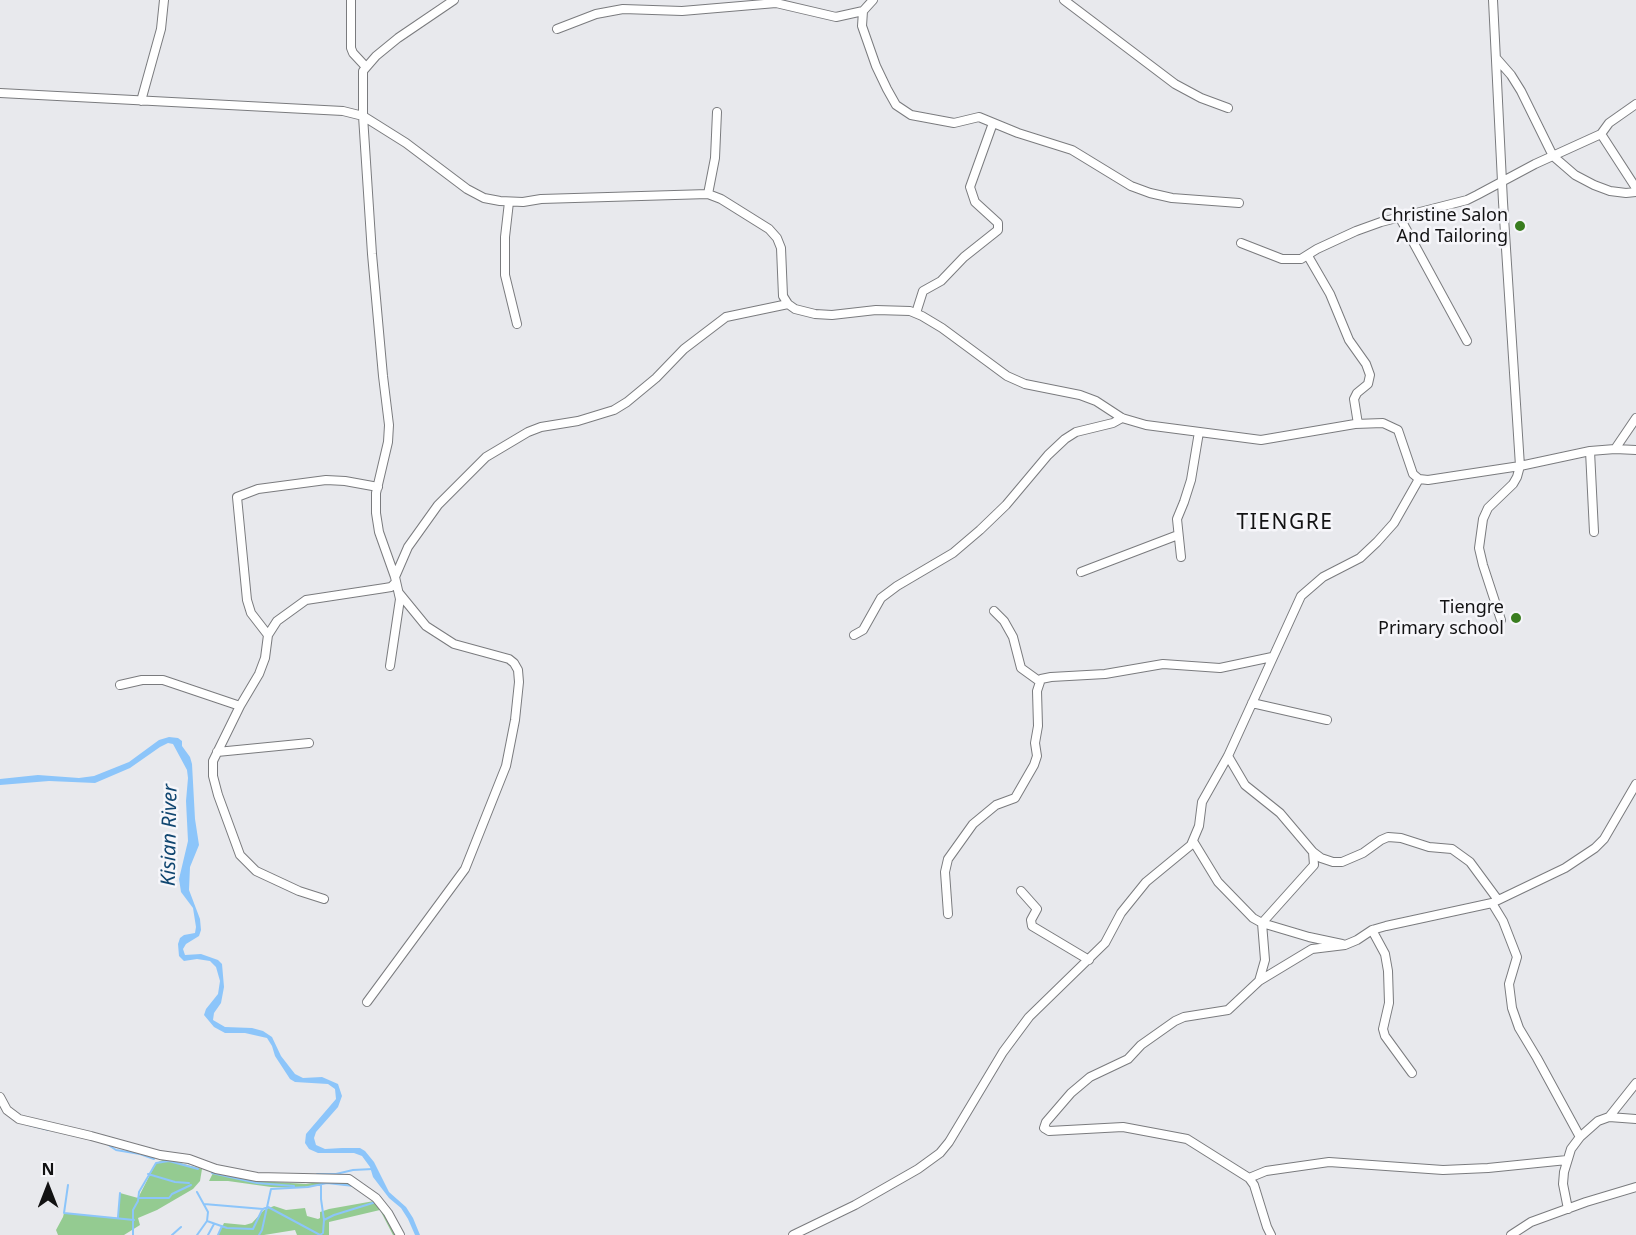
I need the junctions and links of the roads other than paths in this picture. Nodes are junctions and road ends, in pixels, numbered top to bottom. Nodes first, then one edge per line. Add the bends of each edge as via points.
1 (164, 0) edge
2 (351, 0) edge
3 (454, 0) edge
4 (873, 0) edge
5 (1064, 0) edge
6 (1493, 0) edge
7 (863, 11) junction
8 (557, 29) dead end
9 (1497, 59) junction
10 (366, 67) junction
11 (0, 93) edge
12 (141, 101) junction
13 (1636, 104) edge
14 (1228, 108) dead end
15 (717, 112) dead end
16 (363, 116) junction
17 (993, 123) junction
18 (1601, 134) junction
19 (1553, 156) junction
20 (1502, 182) junction
21 (1636, 190) edge
22 (708, 194) junction
23 (509, 202) junction
24 (1239, 203) dead end
25 (1400, 218) junction
26 (1241, 243) dead end
27 (1308, 256) junction
28 (788, 304) junction
29 (916, 313) junction
30 (517, 324) dead end
31 (1467, 341) dead end
32 (1122, 418) junction
33 (1636, 418) edge
34 (1358, 424) junction
35 (1199, 432) junction
36 (1616, 449) junction
37 (1636, 450) edge
38 (1590, 451) junction
39 (1520, 466) junction
40 (1419, 479) junction
41 (378, 487) junction
42 (1594, 532) dead end
43 (1178, 535) junction
44 (1181, 557) dead end
45 (1081, 572) dead end
46 (395, 580) junction
47 (399, 593) junction
48 (994, 611) dead end
49 (1501, 620) dead end
50 (268, 635) junction
51 (854, 635) dead end
52 (1272, 657) junction
53 (390, 666) dead end
54 (1039, 681) junction
55 (120, 685) dead end
56 (1252, 703) junction
57 (240, 706) junction
58 (1328, 720) dead end
59 (309, 743) dead end
60 (217, 752) junction
61 (1228, 756) junction
62 (1636, 784) edge
63 (1193, 841) junction
64 (1313, 852) junction
65 (1021, 891) dead end
66 (324, 899) dead end
67 (1495, 902) junction
68 (948, 915) dead end
69 (1262, 923) junction
70 (1372, 930) junction
71 (1345, 945) junction
72 (1089, 960) junction
73 (1259, 981) junction
74 (367, 1002) dead end
75 (1412, 1073) dead end
76 (1636, 1083) edge
77 (0, 1097) edge
78 (1609, 1117) junction
79 (1636, 1119) edge
80 (1580, 1137) junction
81 (1567, 1160) junction
82 (1249, 1178) junction
83 (1636, 1187) edge
84 (1568, 1209) junction
85 (400, 1235) edge
86 (793, 1235) edge
87 (1271, 1235) edge
88 (1511, 1235) edge

1 - 12 street
2 - 10 street via 351,48
3 - 10 street via 398,38
4 - 7 street
5 - 14 street via 1175,84
6 - 9 street
7 - 8 street via 836,17 776,3 682,11 623,9 596,14
7 - 17 street via 862,26 876,66 899,108 942,122 979,117
9 - 19 street via 1521,91
9 - 20 street
10 - 16 street
11 - 12 street
12 - 16 street via 343,111
13 - 18 street
15 - 22 street via 715,158
16 - 23 street via 467,189 484,198
16 - 41 street via 389,425
17 - 24 street via 1072,150 1131,186 1150,193
17 - 29 street via 970,187 975,202 998,223 998,230 941,281 923,291
18 - 19 street
18 - 21 street
19 - 20 street
19 - 21 street via 1594,185 1626,193
20 - 25 street via 1467,200
20 - 39 street
22 - 23 street
22 - 28 street via 769,229 777,238 781,248 781,287
23 - 30 street via 505,275
25 - 27 street via 1356,231
25 - 31 street
26 - 27 street via 1282,259
27 - 34 street via 1370,375 1368,384 1354,399
28 - 29 street via 815,314 894,309
28 - 46 street via 726,317 614,410 541,427 486,458 438,505 408,547
29 - 32 street via 1007,376 1025,384 1080,395
32 - 35 street
32 - 51 street via 1065,439 971,538 881,598 863,630
33 - 36 street
34 - 35 street via 1260,440
34 - 40 street via 1383,423 1398,430 1413,474
35 - 43 street via 1191,480 1177,519
36 - 37 street
36 - 38 street
38 - 39 street
38 - 42 street
39 - 40 street
39 - 49 street via 1513,484 1488,508 1481,530 1479,548
40 - 52 street via 1394,523 1377,542 1360,558 1323,577 1301,596
41 - 46 street via 379,532
41 - 50 street via 326,480 258,489 237,497 247,600 251,613
43 - 44 street
43 - 45 street
46 - 47 street
46 - 50 street via 391,587 306,600 277,621
47 - 53 street
47 - 74 street via 426,626 454,644 509,659 518,670 519,682 506,766 465,869
48 - 54 street via 1013,637 1021,668
50 - 57 street via 259,674
52 - 54 street via 1220,669 1163,664 1105,674 1046,677
52 - 56 street
54 - 68 street via 1034,765 1016,798 981,816 948,859
55 - 57 street via 163,680
56 - 58 street
56 - 61 street
57 - 60 street
59 - 60 street
60 - 66 street via 213,776 240,855 256,871
61 - 63 street via 1202,802
61 - 64 street via 1245,785 1280,813
62 - 67 street via 1610,831 1595,848 1565,868
63 - 69 street via 1218,882
63 - 72 street via 1138,891 1105,944
64 - 67 street via 1342,862 1388,837 1452,849 1470,862
64 - 69 street via 1314,865
65 - 72 street via 1036,907 1032,926
67 - 70 street
67 - 80 street via 1517,957 1509,984 1519,1028
69 - 71 street
69 - 73 street via 1265,960
70 - 71 street
70 - 75 street via 1385,954 1388,971 1389,1003 1383,1029
71 - 73 street via 1312,949
72 - 86 street via 1029,1017 940,1153 855,1205
73 - 82 street via 1228,1010 1179,1018 1128,1059 1090,1077 1071,1093 1044,1128 1053,1131 1123,1127 1176,1136 1199,1145
76 - 78 street
77 - 85 street via 18,1119 189,1159 216,1169 257,1178 349,1179 376,1198
78 - 79 street
78 - 80 street
80 - 81 street
81 - 82 street via 1443,1170 1329,1162
81 - 84 street via 1563,1184
82 - 87 street
83 - 84 street
84 - 88 street via 1531,1222

